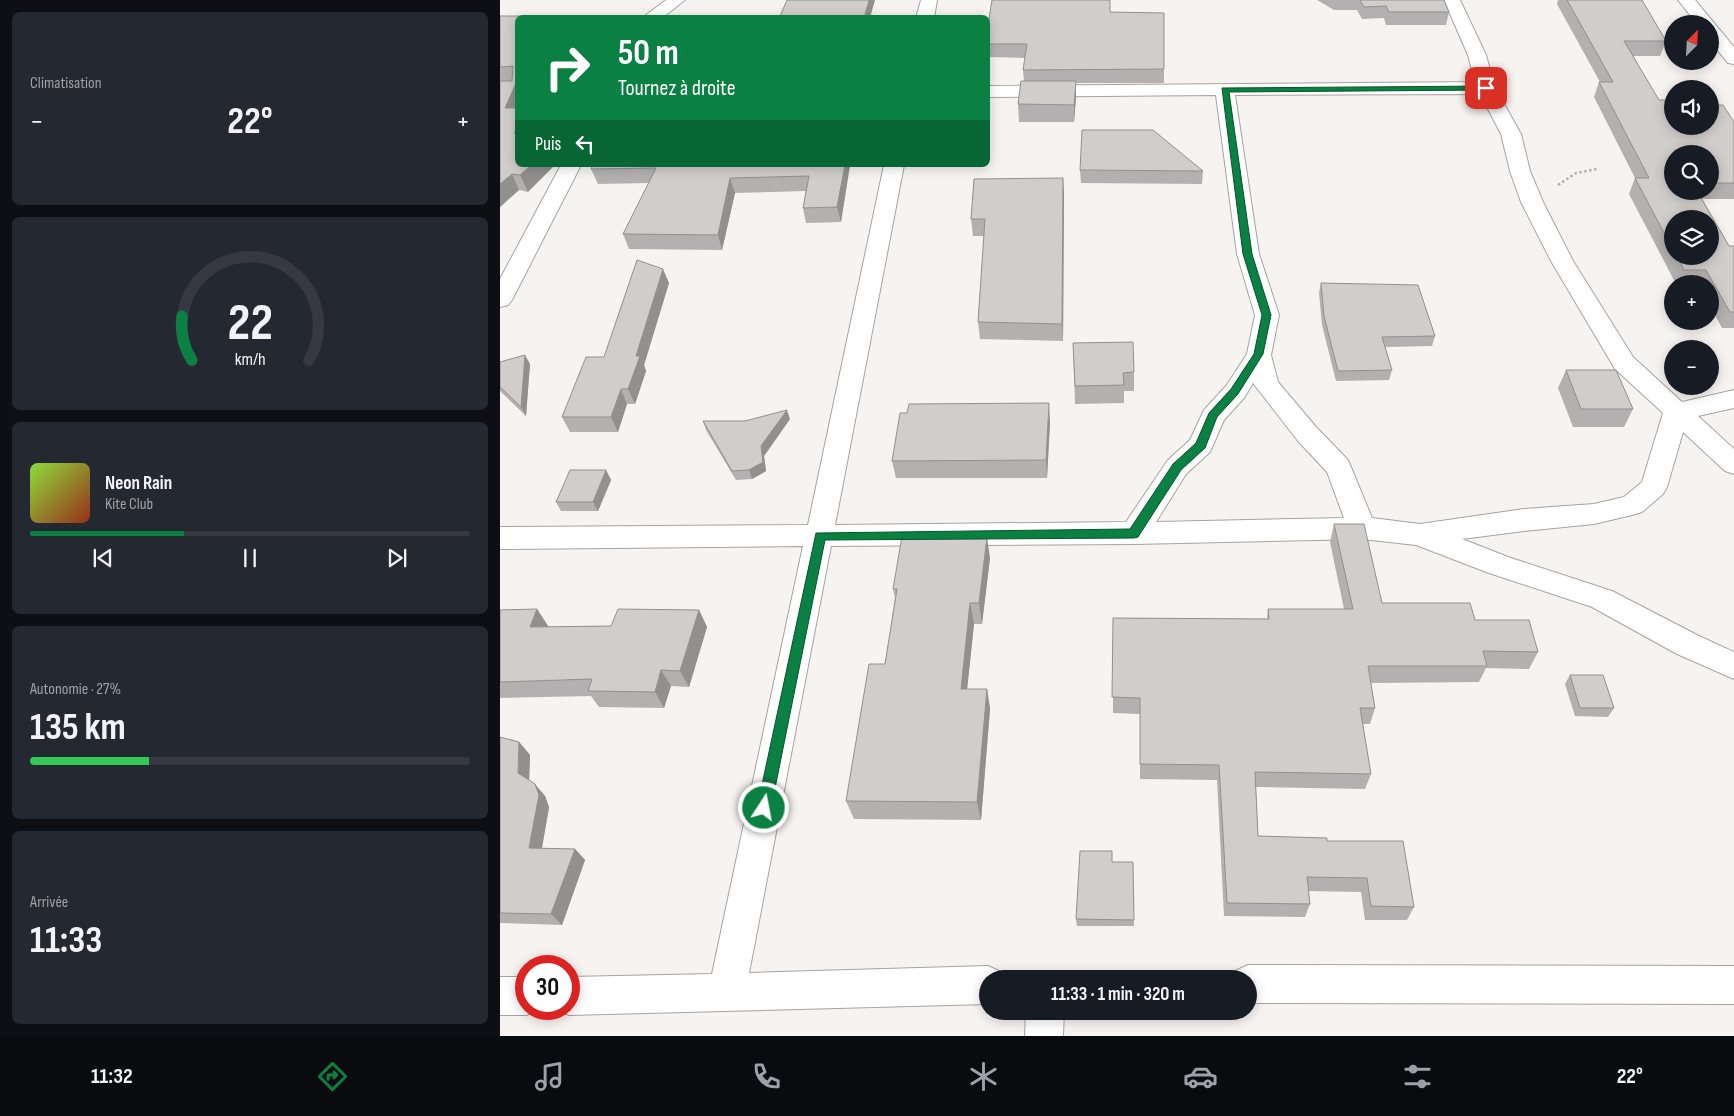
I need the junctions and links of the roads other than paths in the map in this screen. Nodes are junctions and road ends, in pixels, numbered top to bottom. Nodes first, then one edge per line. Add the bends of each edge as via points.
1 (676, 0) edge
2 (929, 0) edge
3 (1452, 0) edge
4 (1686, 0) edge
5 (654, 15) edge
6 (926, 15) edge
7 (1698, 15) edge
8 (1719, 40) edge
9 (1734, 58) edge
10 (1486, 88) junction
11 (1225, 90) junction
12 (990, 91) edge
13 (570, 167) edge
14 (894, 167) edge
15 (500, 300) edge
16 (1258, 354) junction
17 (1734, 400) edge
18 (1676, 412) junction
19 (1734, 464) edge
20 (1362, 528) junction
21 (1134, 533) junction
22 (1418, 534) junction
23 (820, 536) junction
24 (500, 538) edge
25 (1734, 666) edge
26 (1257, 984) edge
27 (979, 985) edge
28 (1734, 985) edge
29 (727, 992) junction
30 (500, 996) edge
31 (515, 996) edge
32 (580, 996) edge
33 (1045, 1020) edge
34 (1044, 1036) edge

1 - 5 street
2 - 6 street
3 - 10 street via 1477,55
4 - 7 street
8 - 9 street
10 - 11 street
10 - 18 street via 1511,134 1532,202 1562,262 1624,363
11 - 12 street
11 - 16 street via 1248,254 1266,315
13 - 15 street
14 - 23 street
16 - 20 street via 1266,384 1339,467
16 - 21 street via 1235,392 1213,416 1201,445 1177,467
17 - 18 street
18 - 19 street
18 - 22 street via 1654,487 1632,505 1594,514
20 - 21 street
20 - 22 street
21 - 23 street
22 - 25 street via 1602,599
23 - 24 street
23 - 29 street
26 - 28 street
27 - 29 street
29 - 32 street
30 - 31 street
33 - 34 street

